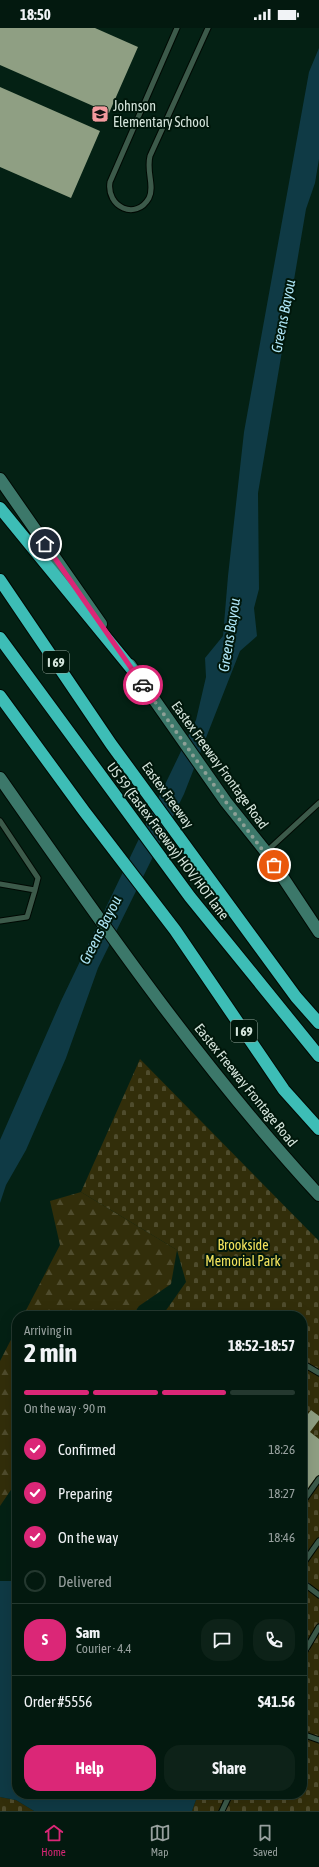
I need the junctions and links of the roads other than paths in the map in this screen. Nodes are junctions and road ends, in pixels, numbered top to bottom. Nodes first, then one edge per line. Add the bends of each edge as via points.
1 (177, 28) edge
2 (208, 28) edge
3 (0, 479) edge
4 (0, 508) edge
5 (0, 580) edge
6 (0, 638) edge
7 (135, 673) junction
8 (0, 696) edge
9 (0, 778) edge
10 (319, 804) edge
11 (0, 821) edge
12 (266, 852) junction
13 (0, 884) edge
14 (35, 890) junction
15 (0, 921) edge
16 (319, 932) edge
17 (319, 1023) edge
18 (319, 1056) edge
19 (319, 1129) edge
20 (319, 1195) edge
21 (307, 1366) edge
22 (319, 1373) edge
23 (319, 1479) edge
24 (307, 1496) edge
25 (319, 1541) edge
26 (307, 1558) edge
27 (307, 1586) edge
28 (319, 1595) edge
29 (319, 1627) edge
30 (307, 1647) edge
31 (307, 1736) edge
32 (319, 1740) edge
33 (228, 1799) edge
34 (222, 1811) edge

1 - 2 lane via 110,182 109,193 114,203 129,210 144,204 150,194 150,156
3 - 7 main road, Eastex Freeway Frontage Road
4 - 7 highway
5 - 17 highway, Eastex Freeway / I 69 via 112,744 296,997
6 - 18 highway, US 59 (Eastex Freeway) HOV/HOT lane via 190,897
7 - 12 main road, Eastex Freeway Frontage Road via 226,802
8 - 19 highway, I 69 via 175,930 284,1090
9 - 20 main road, Eastex Freeway Frontage Road via 149,988 220,1080
10 - 12 lane
11 - 14 lane via 38,878
12 - 16 main road, Eastex Freeway Frontage Road
13 - 14 lane
14 - 15 lane via 27,917
21 - 22 lane
23 - 24 lane
25 - 26 lane
27 - 28 lane
29 - 30 lane
31 - 32 lane
33 - 34 lane

